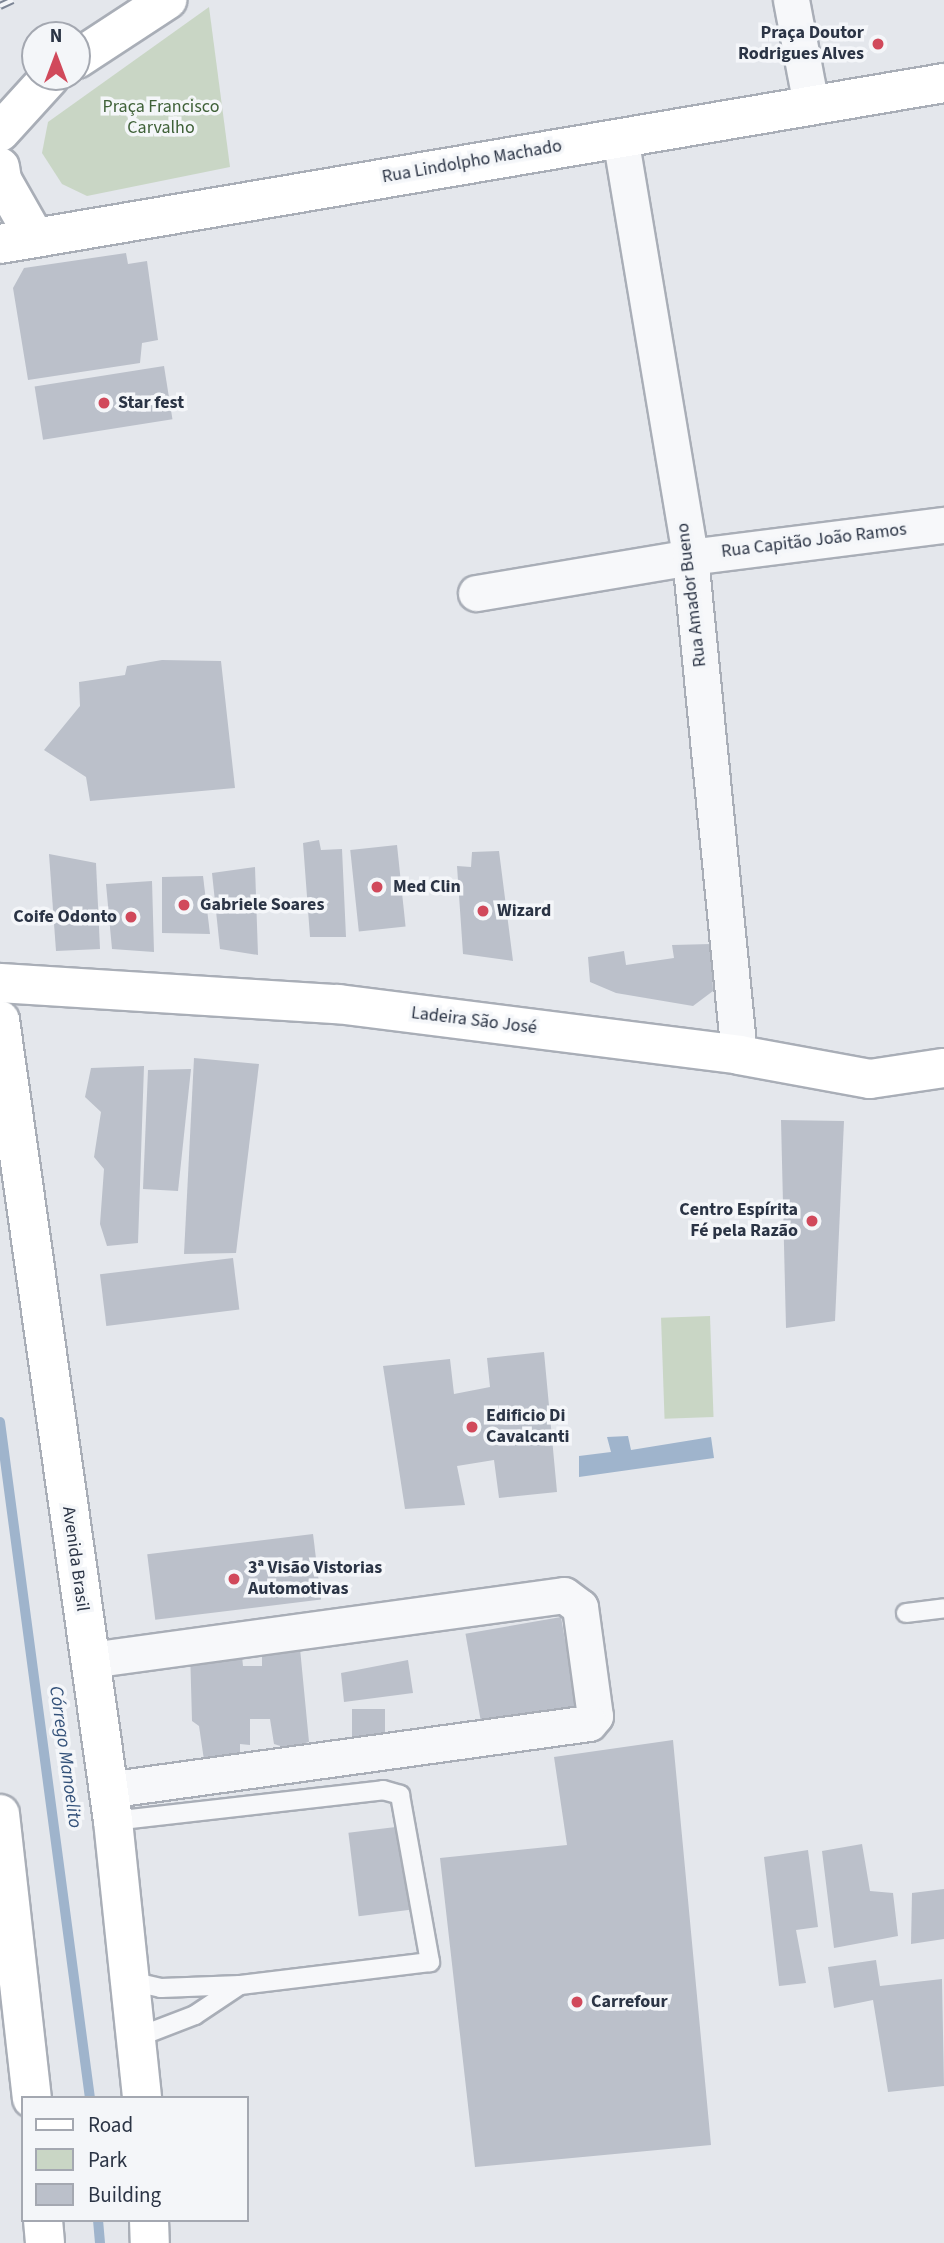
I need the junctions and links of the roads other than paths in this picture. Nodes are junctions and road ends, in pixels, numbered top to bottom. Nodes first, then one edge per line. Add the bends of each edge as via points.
1 (167, 0) edge
2 (791, 0) edge
3 (91, 50) edge
4 (944, 83) edge
5 (37, 91) edge
6 (811, 105) junction
7 (0, 132) edge
8 (620, 137) junction
9 (0, 167) edge
10 (17, 240) edge
11 (944, 525) edge
12 (690, 557) junction
13 (476, 593) dead end
14 (0, 983) edge
15 (0, 1020) edge
16 (739, 1055) junction
17 (944, 1068) edge
18 (944, 1608) edge
19 (906, 1613) dead end
20 (90, 1660) junction
21 (111, 1806) junction
22 (0, 1814) edge
23 (6, 1895) edge
24 (134, 1982) junction
25 (240, 1985) junction
26 (138, 2037) junction
27 (32, 2096) edge
28 (142, 2096) edge
29 (43, 2222) edge
30 (149, 2222) edge
31 (45, 2243) edge
32 (150, 2243) edge

1 - 3 main road
2 - 6 street
4 - 6 main road, Rua Lindolpho Machado
5 - 7 main road
6 - 8 main road, Rua Lindolpho Machado
8 - 10 main road, Rua Lindolpho Machado
8 - 12 street, Rua Amador Bueno
9 - 10 main road
11 - 12 street, Rua Capitão João Ramos
12 - 13 street, Rua Capitão João Ramos
12 - 16 street, Rua Amador Bueno
14 - 16 main road, Ladeira São José via 338,1004
15 - 20 main road, Avenida Brasil
16 - 17 main road, Ladeira São José via 870,1079
18 - 19 lane
20 - 21 main road, Avenida Brasil
20 - 21 street via 564,1595 580,1607 595,1716 589,1723
21 - 24 main road, Avenida Brasil
21 - 25 lane via 383,1790 400,1794 430,1962
22 - 23 main road
23 - 27 main road
24 - 25 lane via 161,1988
24 - 26 main road, Avenida Brasil
25 - 26 lane via 195,2015
26 - 28 main road, Avenida Brasil
29 - 31 main road
30 - 32 main road

